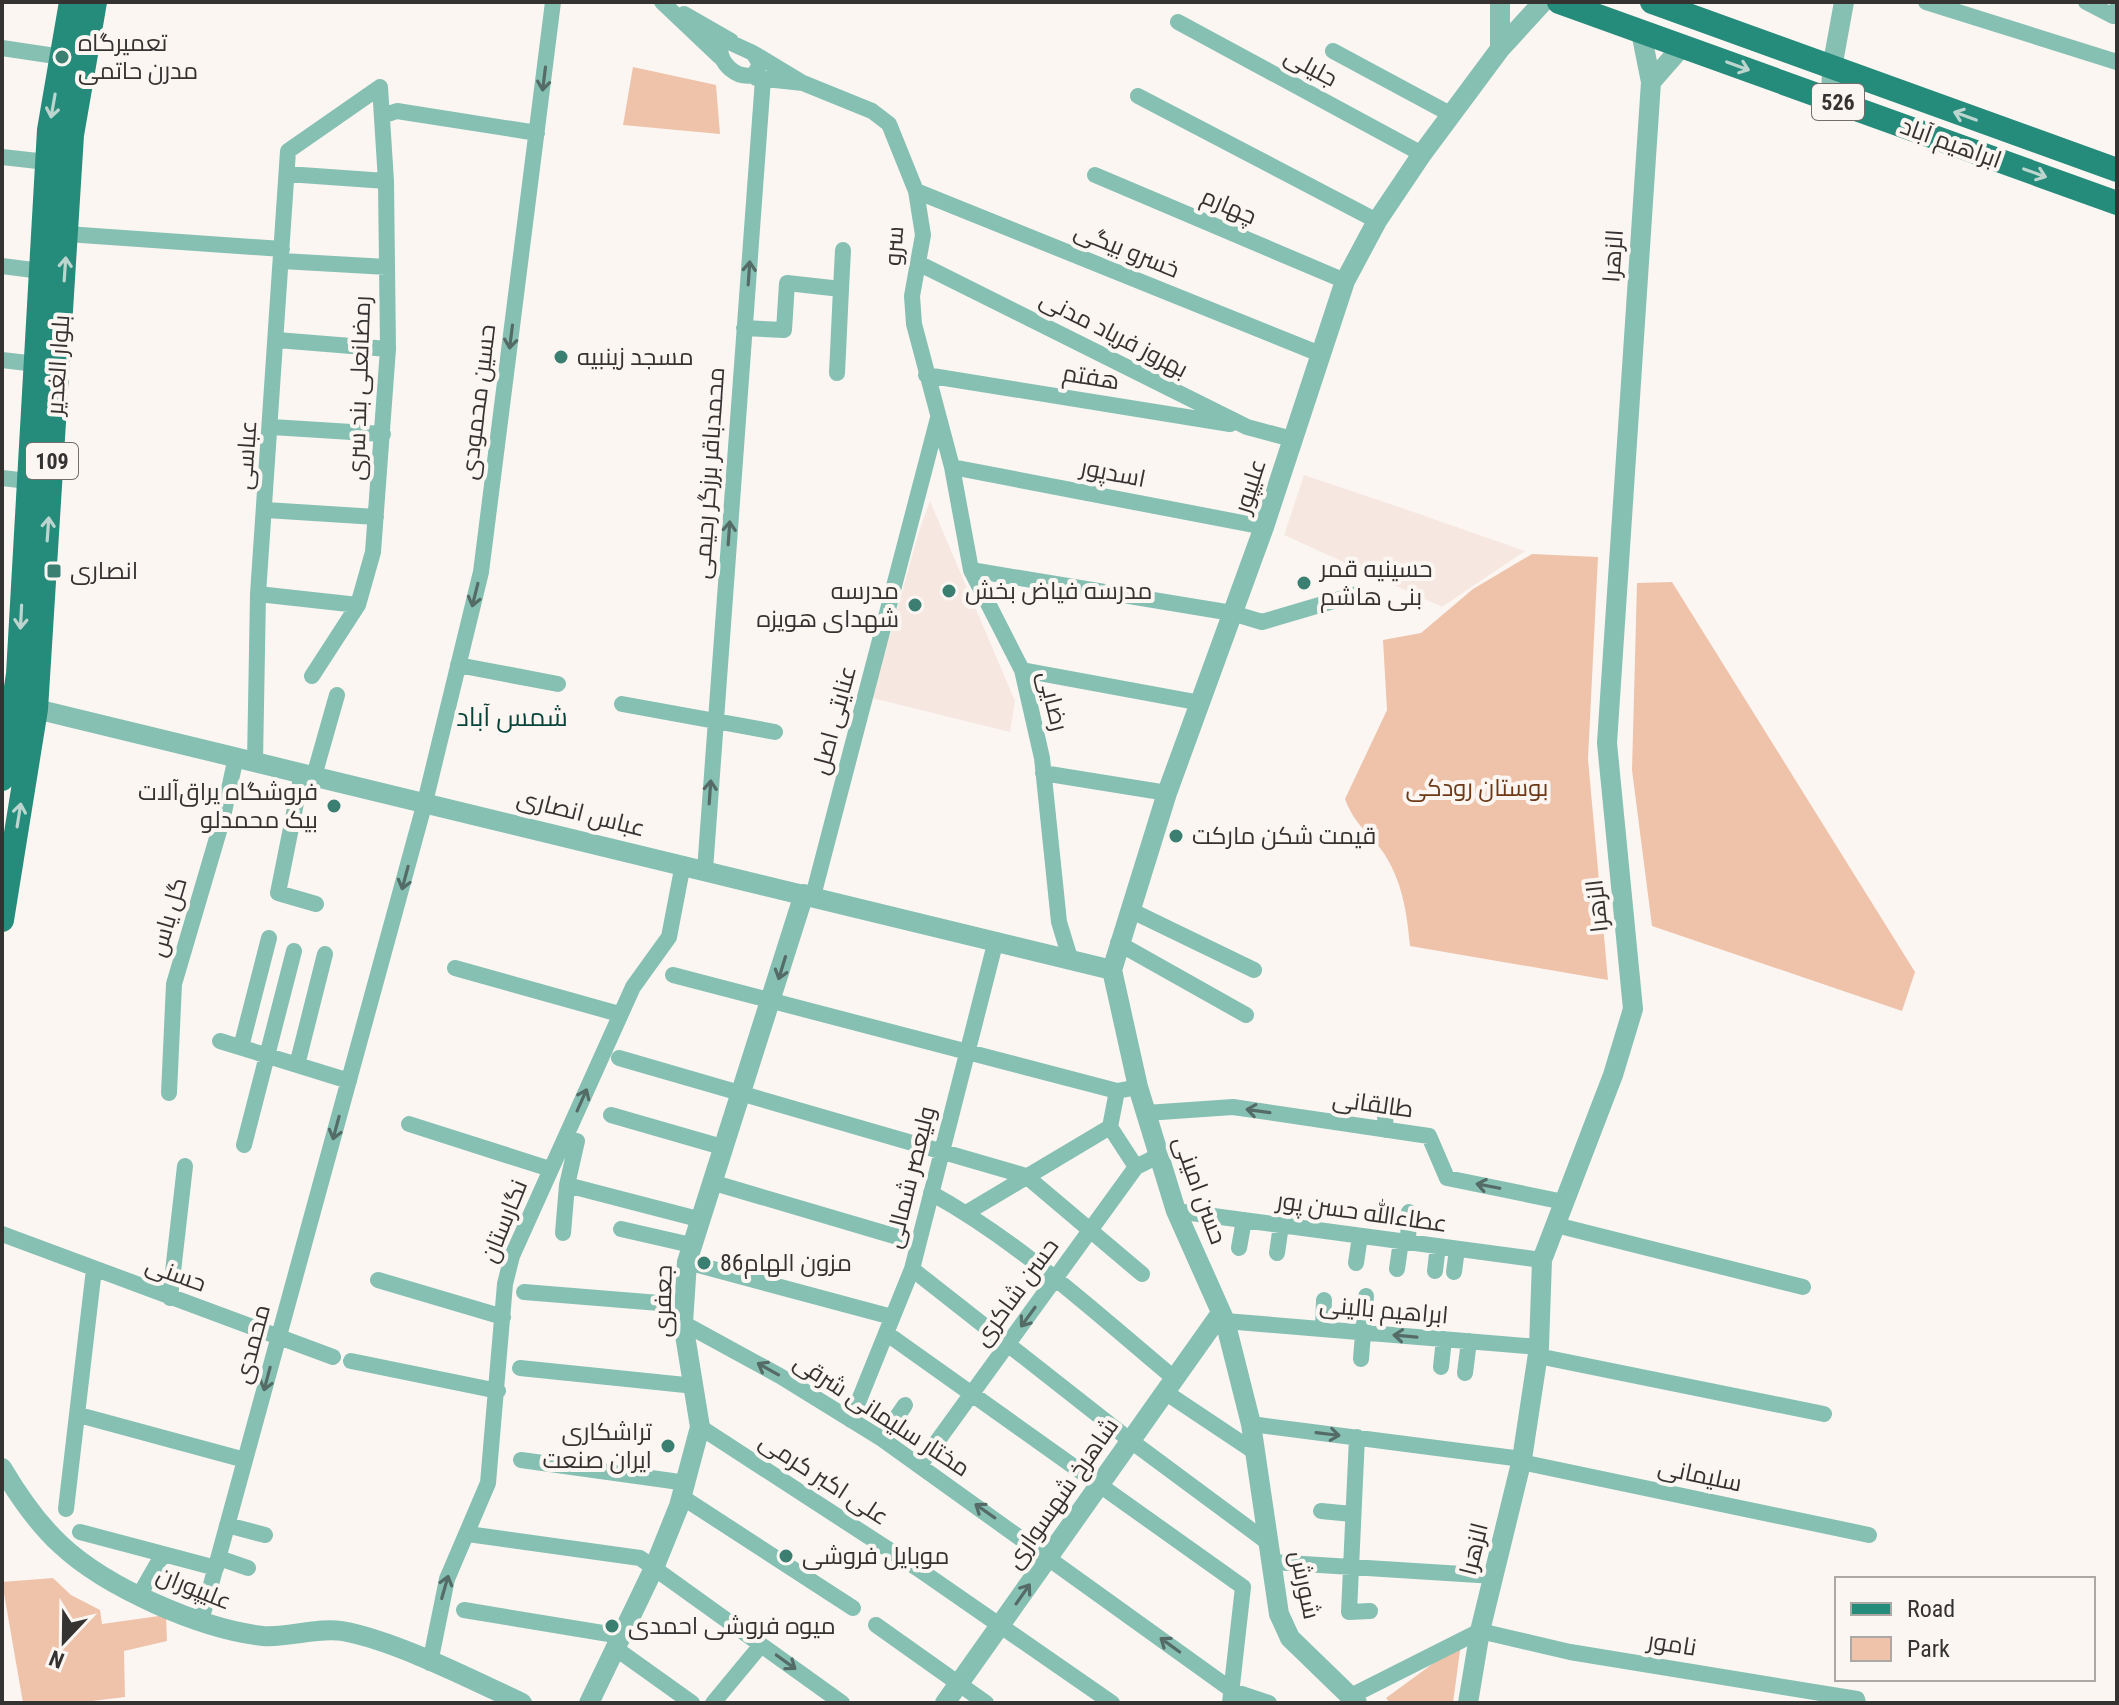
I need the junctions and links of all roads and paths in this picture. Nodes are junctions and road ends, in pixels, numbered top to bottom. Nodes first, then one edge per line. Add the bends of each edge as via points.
1 (71, 2) edge
2 (95, 2) edge
3 (553, 2) edge
4 (663, 2) edge
5 (1500, 2) edge
6 (1543, 2) edge
7 (1559, 2) edge
8 (1652, 2) edge
9 (1844, 2) edge
10 (2086, 2) edge
11 (1935, 4) edge
12 (1681, 7) edge
13 (2115, 12) edge
14 (1178, 22) dead end
15 (1641, 32) junction
16 (731, 41) junction
17 (2, 48) edge
18 (1500, 49) junction
19 (1692, 50) junction
20 (1333, 51) dead end
21 (753, 53) junction
22 (62, 57) junction
23 (720, 57) junction
24 (2117, 62) edge
25 (1832, 68) junction
26 (755, 78) junction
27 (1651, 82) junction
28 (803, 83) junction
29 (1138, 96) dead end
30 (1831, 100) junction
31 (1452, 115) junction
32 (382, 116) junction
33 (537, 133) junction
34 (288, 151) joint
35 (1422, 154) junction
36 (2, 157) edge
37 (47, 162) junction
38 (2117, 170) edge
39 (287, 174) junction
40 (1095, 175) dead end
41 (386, 181) junction
42 (916, 191) junction
43 (2117, 203) edge
44 (1377, 221) junction
45 (67, 234) junction
46 (843, 250) dead end
47 (282, 255) junction
48 (918, 263) junction
49 (2, 266) edge
50 (387, 267) junction
51 (41, 271) junction
52 (1345, 281) junction
53 (841, 289) junction
54 (744, 328) junction
55 (277, 340) junction
56 (388, 349) junction
57 (1320, 354) junction
58 (2, 360) edge
59 (36, 364) junction
60 (837, 373) dead end
61 (926, 375) junction
62 (939, 417) junction
63 (272, 427) junction
64 (1247, 427) junction
65 (383, 434) junction
66 (1292, 439) junction
67 (952, 467) junction
68 (2, 478) edge
69 (28, 481) junction
70 (266, 510) junction
71 (376, 517) junction
72 (1264, 527) junction
73 (971, 570) junction
74 (258, 594) junction
75 (1357, 594) dead end
76 (358, 605) junction
77 (1232, 613) junction
78 (458, 665) junction
79 (1022, 670) junction
80 (10, 673) edge
81 (312, 676) dead end
82 (558, 684) dead end
83 (337, 695) dead end
84 (1201, 703) junction
85 (622, 704) dead end
86 (36, 709) junction
87 (715, 721) junction
88 (775, 732) dead end
89 (246, 759) junction
90 (3, 770) edge
91 (1043, 773) junction
92 (308, 774) junction
93 (1167, 793) junction
94 (425, 802) junction
95 (683, 864) junction
96 (705, 870) junction
97 (808, 895) junction
98 (316, 904) dead end
99 (1130, 910) junction
100 (2, 920) edge
101 (269, 938) dead end
102 (996, 940) junction
103 (1118, 943) junction
104 (294, 951) dead end
105 (325, 954) dead end
106 (1070, 958) junction
107 (455, 968) dead end
108 (1112, 970) junction
109 (1254, 970) dead end
110 (673, 975) dead end
111 (772, 1002) junction
112 (619, 1014) junction
113 (1246, 1015) dead end
114 (220, 1041) dead end
115 (241, 1047) junction
116 (967, 1051) junction
117 (265, 1055) junction
118 (619, 1058) dead end
119 (297, 1065) junction
120 (349, 1081) junction
121 (1138, 1087) junction
122 (1117, 1091) junction
123 (169, 1093) dead end
124 (739, 1095) junction
125 (1384, 1102) dead end
126 (1146, 1113) junction
127 (611, 1115) dead end
128 (409, 1124) dead end
129 (1110, 1127) junction
130 (1386, 1130) junction
131 (577, 1141) dead end
132 (244, 1145) dead end
133 (722, 1147) junction
134 (942, 1150) junction
135 (1158, 1156) junction
136 (185, 1166) dead end
137 (1136, 1167) junction
138 (550, 1169) junction
139 (1026, 1176) junction
140 (711, 1182) junction
141 (567, 1185) junction
142 (931, 1193) junction
143 (1564, 1202) junction
144 (1176, 1211) junction
145 (1409, 1212) dead end
146 (966, 1213) junction
147 (698, 1219) junction
148 (1244, 1220) junction
149 (1281, 1225) junction
150 (1556, 1225) junction
151 (621, 1229) dead end
152 (1090, 1231) junction
153 (563, 1233) dead end
154 (2, 1234) edge
155 (1360, 1236) junction
156 (1405, 1242) junction
157 (918, 1243) junction
158 (1438, 1246) junction
159 (1239, 1248) dead end
160 (1457, 1249) junction
161 (1277, 1253) dead end
162 (689, 1254) junction
163 (1542, 1260) junction
164 (1356, 1263) dead end
165 (94, 1269) junction
166 (912, 1269) junction
167 (1397, 1269) dead end
168 (1435, 1271) dead end
169 (1454, 1272) dead end
170 (1142, 1274) dead end
171 (378, 1280) dead end
172 (1055, 1280) junction
173 (1803, 1287) dead end
174 (524, 1292) dead end
175 (1366, 1296) dead end
176 (170, 1298) junction
177 (1324, 1300) dead end
178 (684, 1314) junction
179 (503, 1317) junction
180 (892, 1317) junction
181 (1223, 1317) junction
182 (1323, 1329) junction
183 (1363, 1332) junction
184 (886, 1333) junction
185 (279, 1337) junction
186 (1444, 1339) junction
187 (1469, 1341) junction
188 (1008, 1344) junction
189 (1538, 1352) junction
190 (333, 1357) dead end
191 (1361, 1359) dead end
192 (351, 1361) dead end
193 (1441, 1367) dead end
194 (520, 1368) dead end
195 (1465, 1373) dead end
196 (695, 1386) junction
197 (1170, 1386) junction
198 (498, 1391) junction
199 (972, 1394) junction
200 (905, 1405) dead end
201 (1824, 1414) dead end
202 (79, 1415) junction
203 (851, 1420) junction
204 (1251, 1424) junction
205 (700, 1427) junction
206 (1357, 1437) junction
207 (882, 1439) junction
208 (1131, 1441) junction
209 (1255, 1452) junction
210 (245, 1460) junction
211 (521, 1460) dead end
212 (1522, 1460) junction
213 (920, 1465) junction
214 (2, 1468) edge
215 (1100, 1485) junction
216 (10, 1490) edge
217 (685, 1490) junction
218 (66, 1509) dead end
219 (1321, 1511) dead end
220 (1352, 1514) junction
221 (227, 1525) junction
222 (80, 1532) dead end
223 (468, 1534) junction
224 (265, 1535) dead end
225 (1869, 1535) dead end
226 (1271, 1553) junction
227 (163, 1554) junction
228 (1049, 1556) junction
229 (217, 1563) junction
230 (248, 1568) dead end
231 (654, 1568) junction
232 (1350, 1568) junction
233 (1494, 1576) junction
234 (140, 1594) junction
235 (853, 1608) dead end
236 (464, 1610) dead end
237 (1370, 1611) dead end
238 (201, 1621) junction
239 (876, 1625) dead end
240 (1001, 1625) junction
241 (1480, 1631) junction
242 (618, 1642) junction
243 (761, 1645) junction
244 (430, 1663) junction
245 (475, 1681) junction
246 (959, 1684) junction
247 (1231, 1697) edge
248 (1353, 1700) edge
249 (1858, 1701) edge
250 (488, 1703) edge
251 (522, 1703) edge
252 (589, 1703) edge
253 (692, 1703) edge
254 (713, 1703) edge
255 (842, 1703) edge
256 (945, 1703) edge
257 (986, 1703) edge
258 (1112, 1703) edge
259 (1269, 1703) edge
260 (1468, 1703) edge

1 - 22 main road, بلوار الغدیر / 109
2 - 45 main road, بلوار الغدیر / 109 via 72,135
3 -> 33 street, حسین محمودی
4 - 16 street
4 - 23 street
5 - 18 street
6 - 18 street, علیپور
7 - 15 main road, ابراهیم آباد / 526
8 - 12 main road, ابراهیم آباد / 526
9 - 25 street
10 - 13 street
11 - 24 street
12 - 25 main road, ابراهیم آباد / 526
14 - 35 street, جلیلی
15 - 19 main road, ابراهیم آباد / 526
15 - 27 street, الزهرا
16 - 21 street
16 - 23 street via 720,47
17 - 22 street
18 - 31 street, علیپور
19 - 27 street via 1679,50
19 -> 30 main road, ابراهیم آباد / 526
20 - 31 street
21 - 26 street, محمدباقر برزگر رحیمی via 760,68
21 - 28 street
22 -> 37 main road, بلوار الغدیر / 109
23 - 26 street via 730,69
25 - 30 street
38 -> 25 main road, ابراهیم آباد / 526
26 - 28 street
54 -> 26 street, محمدباقر برزگر رحیمی
27 - 143 street, الزهرا via 1607,743 1633,1009
28 - 42 street, سرو via 872,111 889,124
29 - 44 street
30 -> 43 main road, ابراهیم آباد / 526
31 - 35 street, علیپور
32 - 33 street via 397,111
32 - 34 street, رمضانعلی بند سری via 380,87
32 - 41 street, رمضانعلی بند سری
33 -> 78 street, حسین محمودی via 481,572
34 - 39 street, عباسی
35 - 44 street, علیپور
36 - 37 street
37 - 51 main road, بلوار الغدیر / 109
39 - 41 street
39 - 47 street, عباسی
40 - 52 street, چهارم
41 - 50 street, رمضانعلی بند سری
42 - 48 street, سرو via 923,235
42 - 57 street, خسرو بیگی
44 - 52 street, علیپور
45 - 47 street
86 -> 45 main road, بلوار الغدیر / 109
46 - 53 street
47 - 50 street
47 - 55 street, عباسی
48 - 61 street, سرو via 911,312
48 - 64 street, بهروز فریاد مدنی
49 - 51 street
50 - 56 street, رمضانعلی بند سری
51 - 59 main road, بلوار الغدیر / 109
52 - 57 street, علیپور
53 - 54 street via 787,283 784,330
53 - 60 street
87 -> 54 street, محمدباقر برزگر رحیمی
55 - 56 street
55 - 63 street, عباسی
56 - 65 street, رمضانعلی بند سری
57 - 66 street, علیپور
58 - 59 street
59 - 69 main road, بلوار الغدیر / 109
61 - 62 street, سرو
61 - 64 street, هفتم
62 - 67 street, سرو
62 - 97 street, عنایتی اصل
63 - 65 street
63 - 70 street, عباسی
64 - 66 street, بهروز فریاد مدنی
65 - 71 street, رمضانعلی بند سری
66 - 72 street, علیپور
67 - 72 street, اسدپور
67 - 73 street, رضایی
68 - 69 street
69 -> 80 main road, بلوار الغدیر / 109
70 - 71 street
70 - 74 street, عباسی
71 - 76 street, رمضانعلی بند سری via 373,552
72 - 77 street, علیپور
73 - 77 street
73 - 79 street, رضایی
74 - 76 street
74 - 89 street, عباسی
75 - 77 street via 1262,622
76 - 81 street, رمضانعلی بند سری
77 - 84 street, علیپور
78 - 82 street
78 - 94 street, حسین محمودی
79 - 84 street
79 - 91 street, رضایی
80 - 90 main road, بلوار الغدیر / 109
83 - 92 street
84 - 93 street, علیپور
85 - 87 street
86 - 89 street, عباس انصاری
100 -> 86 main road, بلوار الغدیر / 109
87 - 88 street
96 -> 87 street, محمدباقر برزگر رحیمی
89 - 92 street, عباس انصاری
89 - 123 street, گل یاس via 197,896 174,984
91 - 93 street
91 - 106 street, رضایی via 1059,922
92 - 94 street, عباس انصاری
92 - 98 street via 278,893
93 - 99 street, علیپور
94 - 95 street, عباس انصاری
94 -> 120 street, محمدی
95 - 96 street, عباس انصاری
95 - 112 street, نگارستان via 669,937
96 - 97 street, عباس انصاری
97 - 102 street, عباس انصاری
97 -> 111 street, جعفری
99 - 103 street, علیپور
99 - 109 street
101 - 115 street
102 - 106 street, عباس انصاری
102 - 116 street, ولیعصر شمالی
103 - 108 street, علیپور
103 - 113 street
104 - 117 street
105 - 119 street
106 - 108 street, عباس انصاری
107 - 112 street
108 - 121 street, حسن امینی
110 - 111 street
111 - 116 street
111 - 124 street, جعفری
138 -> 112 street, نگارستان
114 - 115 street
115 - 117 street
116 - 122 street
116 - 134 street, ولیعصر شمالی
117 - 119 street
117 - 132 street
118 - 124 street
119 - 120 street
120 -> 185 street, محمدی
121 - 122 street
121 - 126 street, حسن امینی
122 - 129 street
124 - 133 street, جعفری
124 - 134 street
125 - 130 street
130 -> 126 street, طالقانی via 1233,1107
126 - 135 street, حسن امینی
127 - 133 street
128 - 138 street
129 - 137 street
129 - 139 street
143 -> 130 street, طالقانی via 1447,1178 1429,1136
131 - 141 street
133 - 140 street, جعفری
134 - 139 street
134 - 142 street, ولیعصر شمالی
135 - 137 street, حسن شاکری
135 - 144 street, حسن امینی
136 - 176 street
137 - 152 street, حسن شاکری
138 - 179 street, نگارستان via 512,1256
139 - 146 street
139 - 152 street
140 - 147 street, جعفری
140 - 157 street
141 - 147 street
141 - 153 street
142 - 146 street
142 - 157 street, ولیعصر شمالی
143 - 150 street, الزهرا
144 - 148 street, عطاءالله حسن پور
144 - 181 street, حسن امینی
145 - 156 street
146 - 172 street
147 - 162 street, جعفری
148 - 149 street, عطاءالله حسن پور
148 - 159 street
149 - 155 street, عطاءالله حسن پور
149 - 161 street
150 - 163 street, الزهرا
150 - 173 street
151 - 162 street
152 - 170 street
152 - 172 street, حسن شاکری
154 - 165 street, حسنی
155 - 156 street, عطاءالله حسن پور
155 - 164 street
156 - 158 street, عطاءالله حسن پور
156 - 167 street
157 - 166 street, ولیعصر شمالی
158 - 160 street, عطاءالله حسن پور
158 - 168 street
160 - 163 street, عطاءالله حسن پور
160 - 169 street
162 - 178 street, جعفری
162 - 180 street
163 - 189 street, الزهرا
165 - 176 street, حسنی
165 - 202 street
166 - 180 street, ولیعصر شمالی
166 - 188 street
171 - 179 street
172 -> 188 street, حسن شاکری
172 - 197 street
174 - 178 street
175 - 183 street
176 - 185 street, حسنی
177 - 182 street
178 - 196 street, جعفری
203 -> 178 street, مختار سلیمانی شرقی
179 - 198 street, نگارستان
180 - 184 street, ولیعصر شمالی
181 - 182 street, ابراهیم بالینی
181 - 197 street, شاهرخ شهسواری
181 - 204 street, حسن امینی
182 - 183 street, ابراهیم بالینی
186 -> 183 street, ابراهیم بالینی
183 - 191 street
184 - 199 street
184 - 203 street, ولیعصر شمالی
185 - 190 street, حسنی
185 -> 210 street, محمدی
186 - 187 street, ابراهیم بالینی
186 - 193 street
187 - 189 street, ابراهیم بالینی
187 - 195 street
188 - 199 street, حسن شاکری
188 - 208 street
189 - 201 street, ابراهیم بالینی
189 - 212 street, الزهرا
192 - 198 street
194 - 196 street
196 - 205 street, جعفری
197 - 208 street, شاهرخ شهسواری
197 - 209 street
198 - 223 street, نگارستان via 488,1483
199 - 213 street, حسن شاکری
199 - 215 street
200 - 207 street
202 - 210 street
202 - 218 street
203 - 207 street, مختار سلیمانی شرقی
204 -> 206 street
204 - 209 street, حسن امینی
205 - 217 street, جعفری
205 - 240 street, علی اکبر کرمی
206 - 212 street
206 - 220 street
207 - 213 street, مختار سلیمانی شرقی
208 - 215 street, شاهرخ شهسواری
208 - 226 street
209 - 226 street, حسن امینی
210 - 221 street, محمدی
211 - 217 street
212 - 225 street, سلیمانی
212 - 233 street, الزهرا
228 -> 213 street, مختار سلیمانی شرقی
214 - 216 street, علیپوران
215 - 228 street, شاهرخ شهسواری
215 - 247 street via 1243,1587
216 - 234 street, علیپوران via 61,1545
217 - 231 street, جعفری
217 - 235 street
219 - 220 street
220 - 232 street
221 - 224 street
221 - 229 street, محمدی
222 - 227 street
223 - 231 street via 640,1558
244 -> 223 street, نگارستان via 443,1594
226 - 232 street
226 - 248 street, شورش via 1279,1614 1290,1638
227 - 229 street
227 - 234 street
240 -> 228 street, شاهرخ شهسواری
247 -> 228 street, مختار سلیمانی شرقی
229 - 230 street
229 - 238 street, محمدی
231 - 242 street, جعفری
231 - 243 street
232 - 233 street
232 - 237 street via 1349,1612
233 - 241 street, الزهرا
234 - 238 street, علیپوران
236 - 242 street
238 - 244 street, علیپوران via 267,1636 339,1630
239 - 246 street
240 - 246 street, شاهرخ شهسواری
240 - 258 street, علی اکبر کرمی
241 - 248 street
241 - 249 street, نامور via 1570,1652
241 - 260 street, الزهرا
242 - 252 street, جعفری
242 - 253 street
243 - 254 street
243 -> 255 street
244 - 245 street, علیپوران
245 - 250 street
245 - 251 street, علیپوران
246 - 256 street, شاهرخ شهسواری
246 - 257 street
247 - 259 street, مختار سلیمانی شرقی

